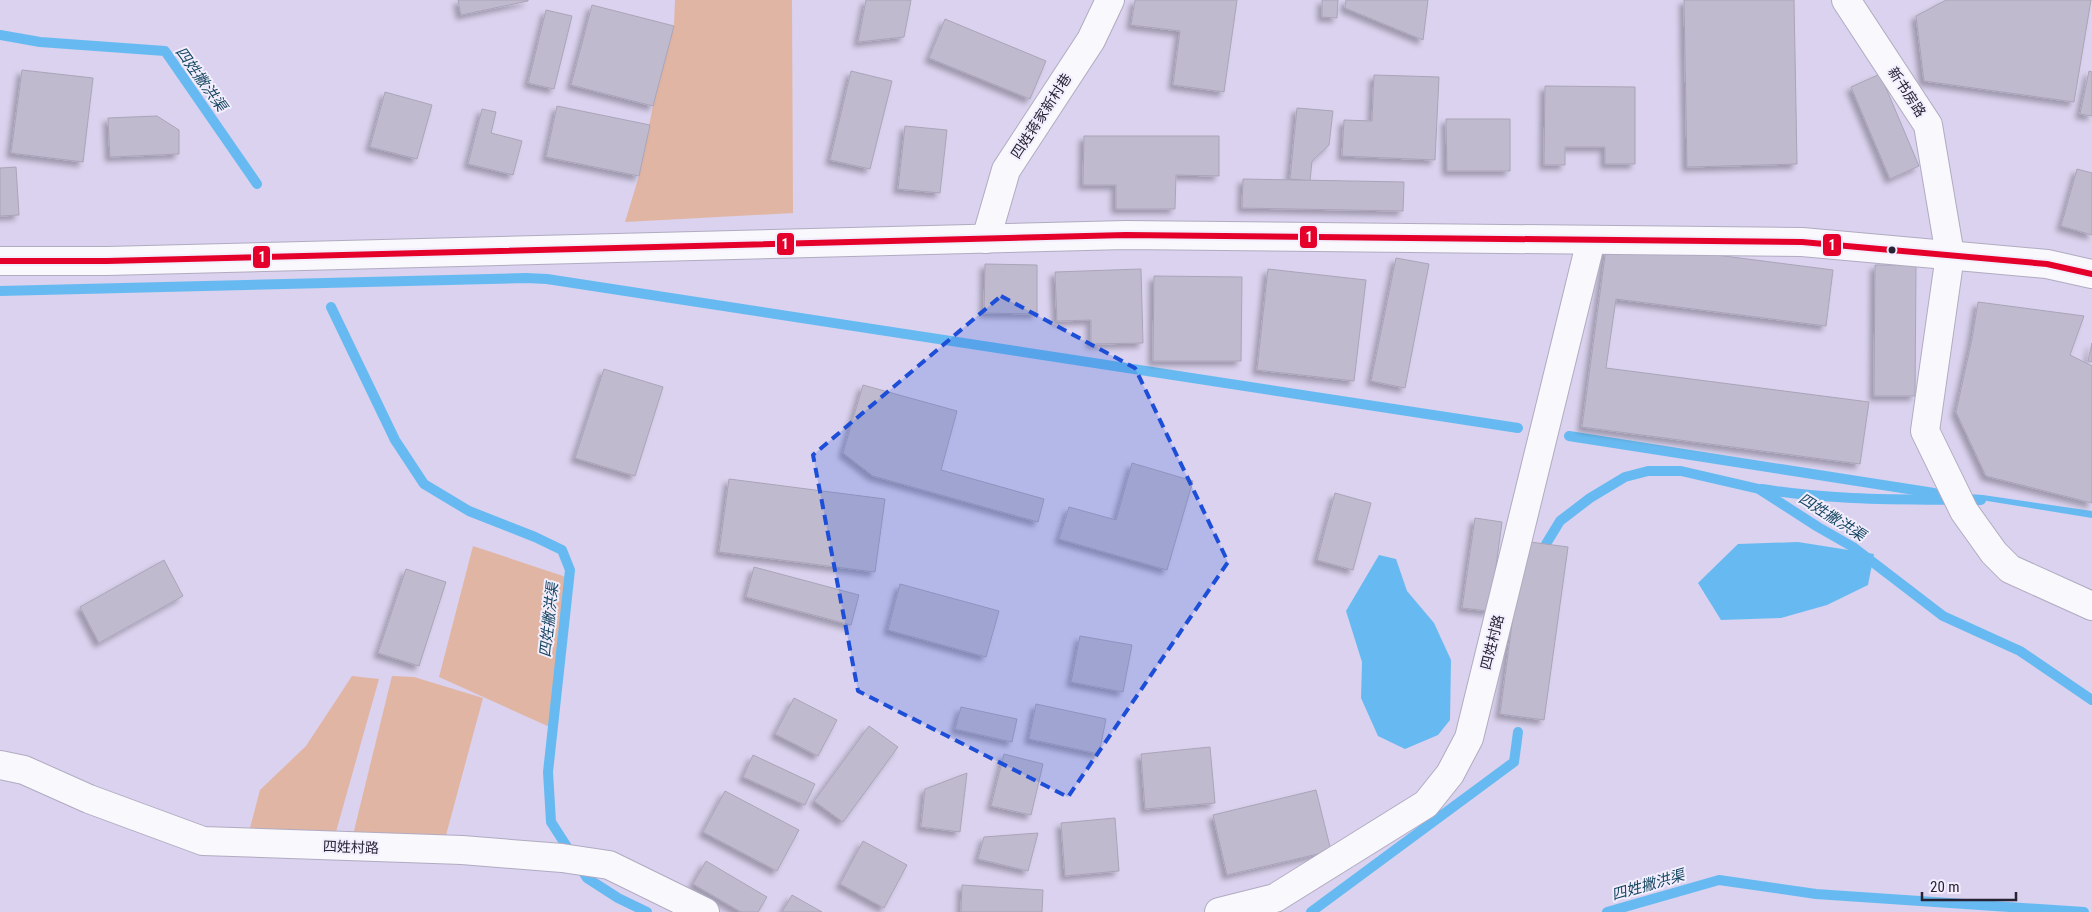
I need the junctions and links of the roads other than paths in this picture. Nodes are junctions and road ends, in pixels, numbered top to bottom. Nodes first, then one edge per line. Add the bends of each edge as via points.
1 (1110, 0) edge
2 (1846, 0) edge
3 (986, 239) junction
4 (1590, 240) junction
5 (1950, 255) junction
6 (0, 261) edge
7 (2092, 274) edge
8 (2092, 606) edge
9 (0, 765) edge
10 (705, 912) edge
11 (1219, 912) edge

1 - 3 main road, 四姓蒋家新村巷 via 1091,40 1006,170
2 - 5 main road, 新书房路 via 1928,126
3 - 4 main road via 1126,235
3 - 6 main road
4 - 5 main road via 1802,242
4 - 11 main road, 四姓村路 via 1469,738 1450,774 1426,804 1275,898
5 - 7 main road via 2047,264
5 - 8 main road, 新书房路 via 1925,431 1964,511 1994,553 2010,569
9 - 10 main road, 四姓村路 via 24,770 89,799 203,841 462,850 562,858 609,865

